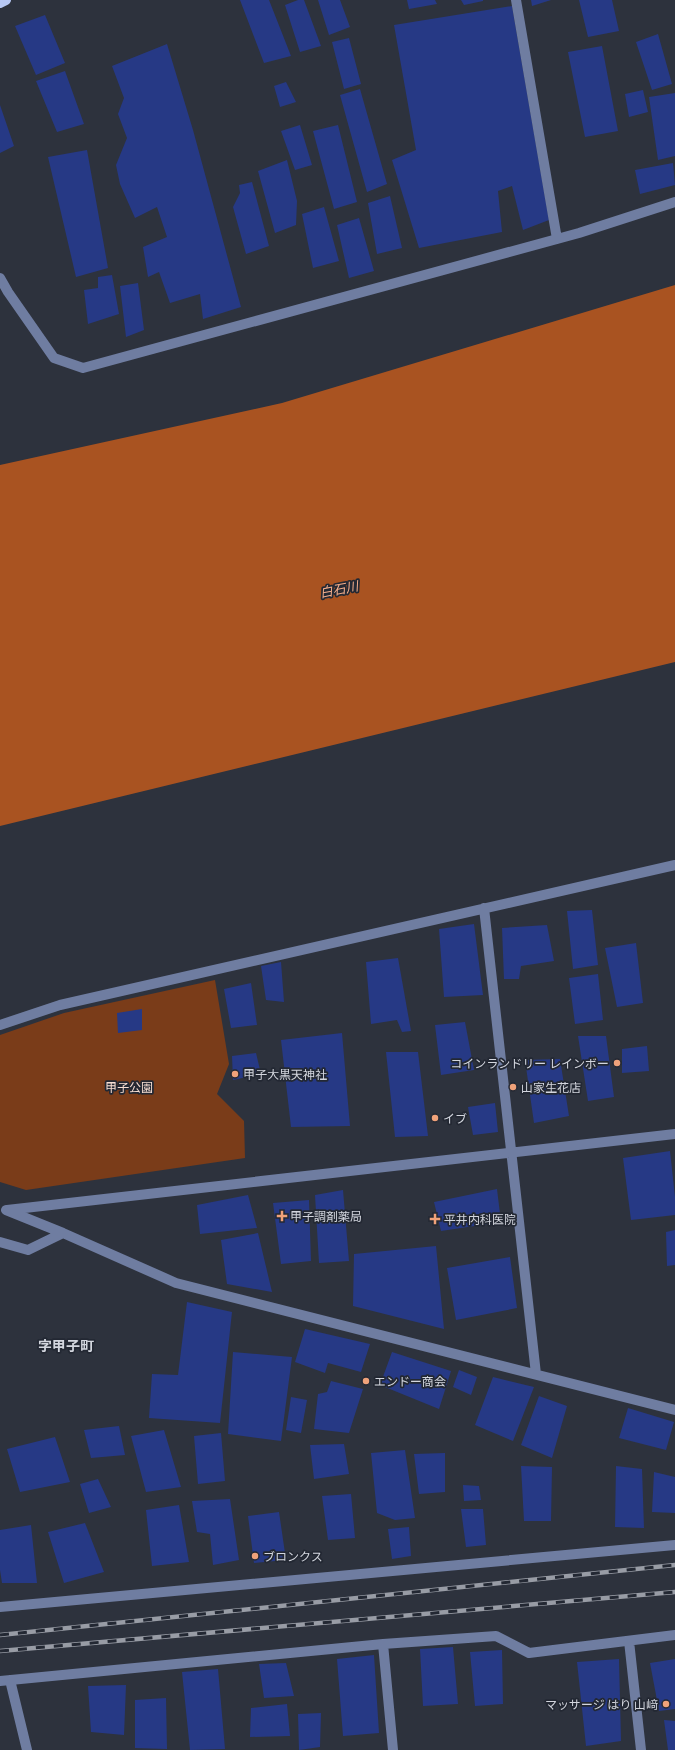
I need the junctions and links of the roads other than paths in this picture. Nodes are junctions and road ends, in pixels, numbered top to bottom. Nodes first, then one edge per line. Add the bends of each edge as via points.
1 (6, 0) edge
2 (516, 0) edge
3 (0, 3) edge
4 (675, 202) edge
5 (557, 239) junction
6 (0, 278) edge
7 (675, 866) edge
8 (484, 908) junction
9 (0, 1025) edge
10 (675, 1134) edge
11 (511, 1152) junction
12 (3, 1208) edge
13 (63, 1232) junction
14 (0, 1242) edge
15 (536, 1374) junction
16 (675, 1410) edge
17 (675, 1545) edge
18 (0, 1607) edge
19 (675, 1635) edge
20 (629, 1640) junction
21 (383, 1644) junction
22 (5, 1680) edge
23 (27, 1750) edge
24 (393, 1750) edge
25 (641, 1750) edge

1 - 3 main road
2 - 5 street
4 - 5 street
5 - 6 street via 83,368 54,358
7 - 8 street
8 - 9 street via 60,1006
8 - 11 street
10 - 11 street
11 - 12 street
11 - 15 street
12 - 13 street
13 - 14 street via 28,1250
13 - 15 street via 176,1283
15 - 16 street
17 - 18 street
19 - 20 street
20 - 21 street via 529,1653 496,1636
20 - 25 street
21 - 22 street
21 - 24 street
22 - 23 street

